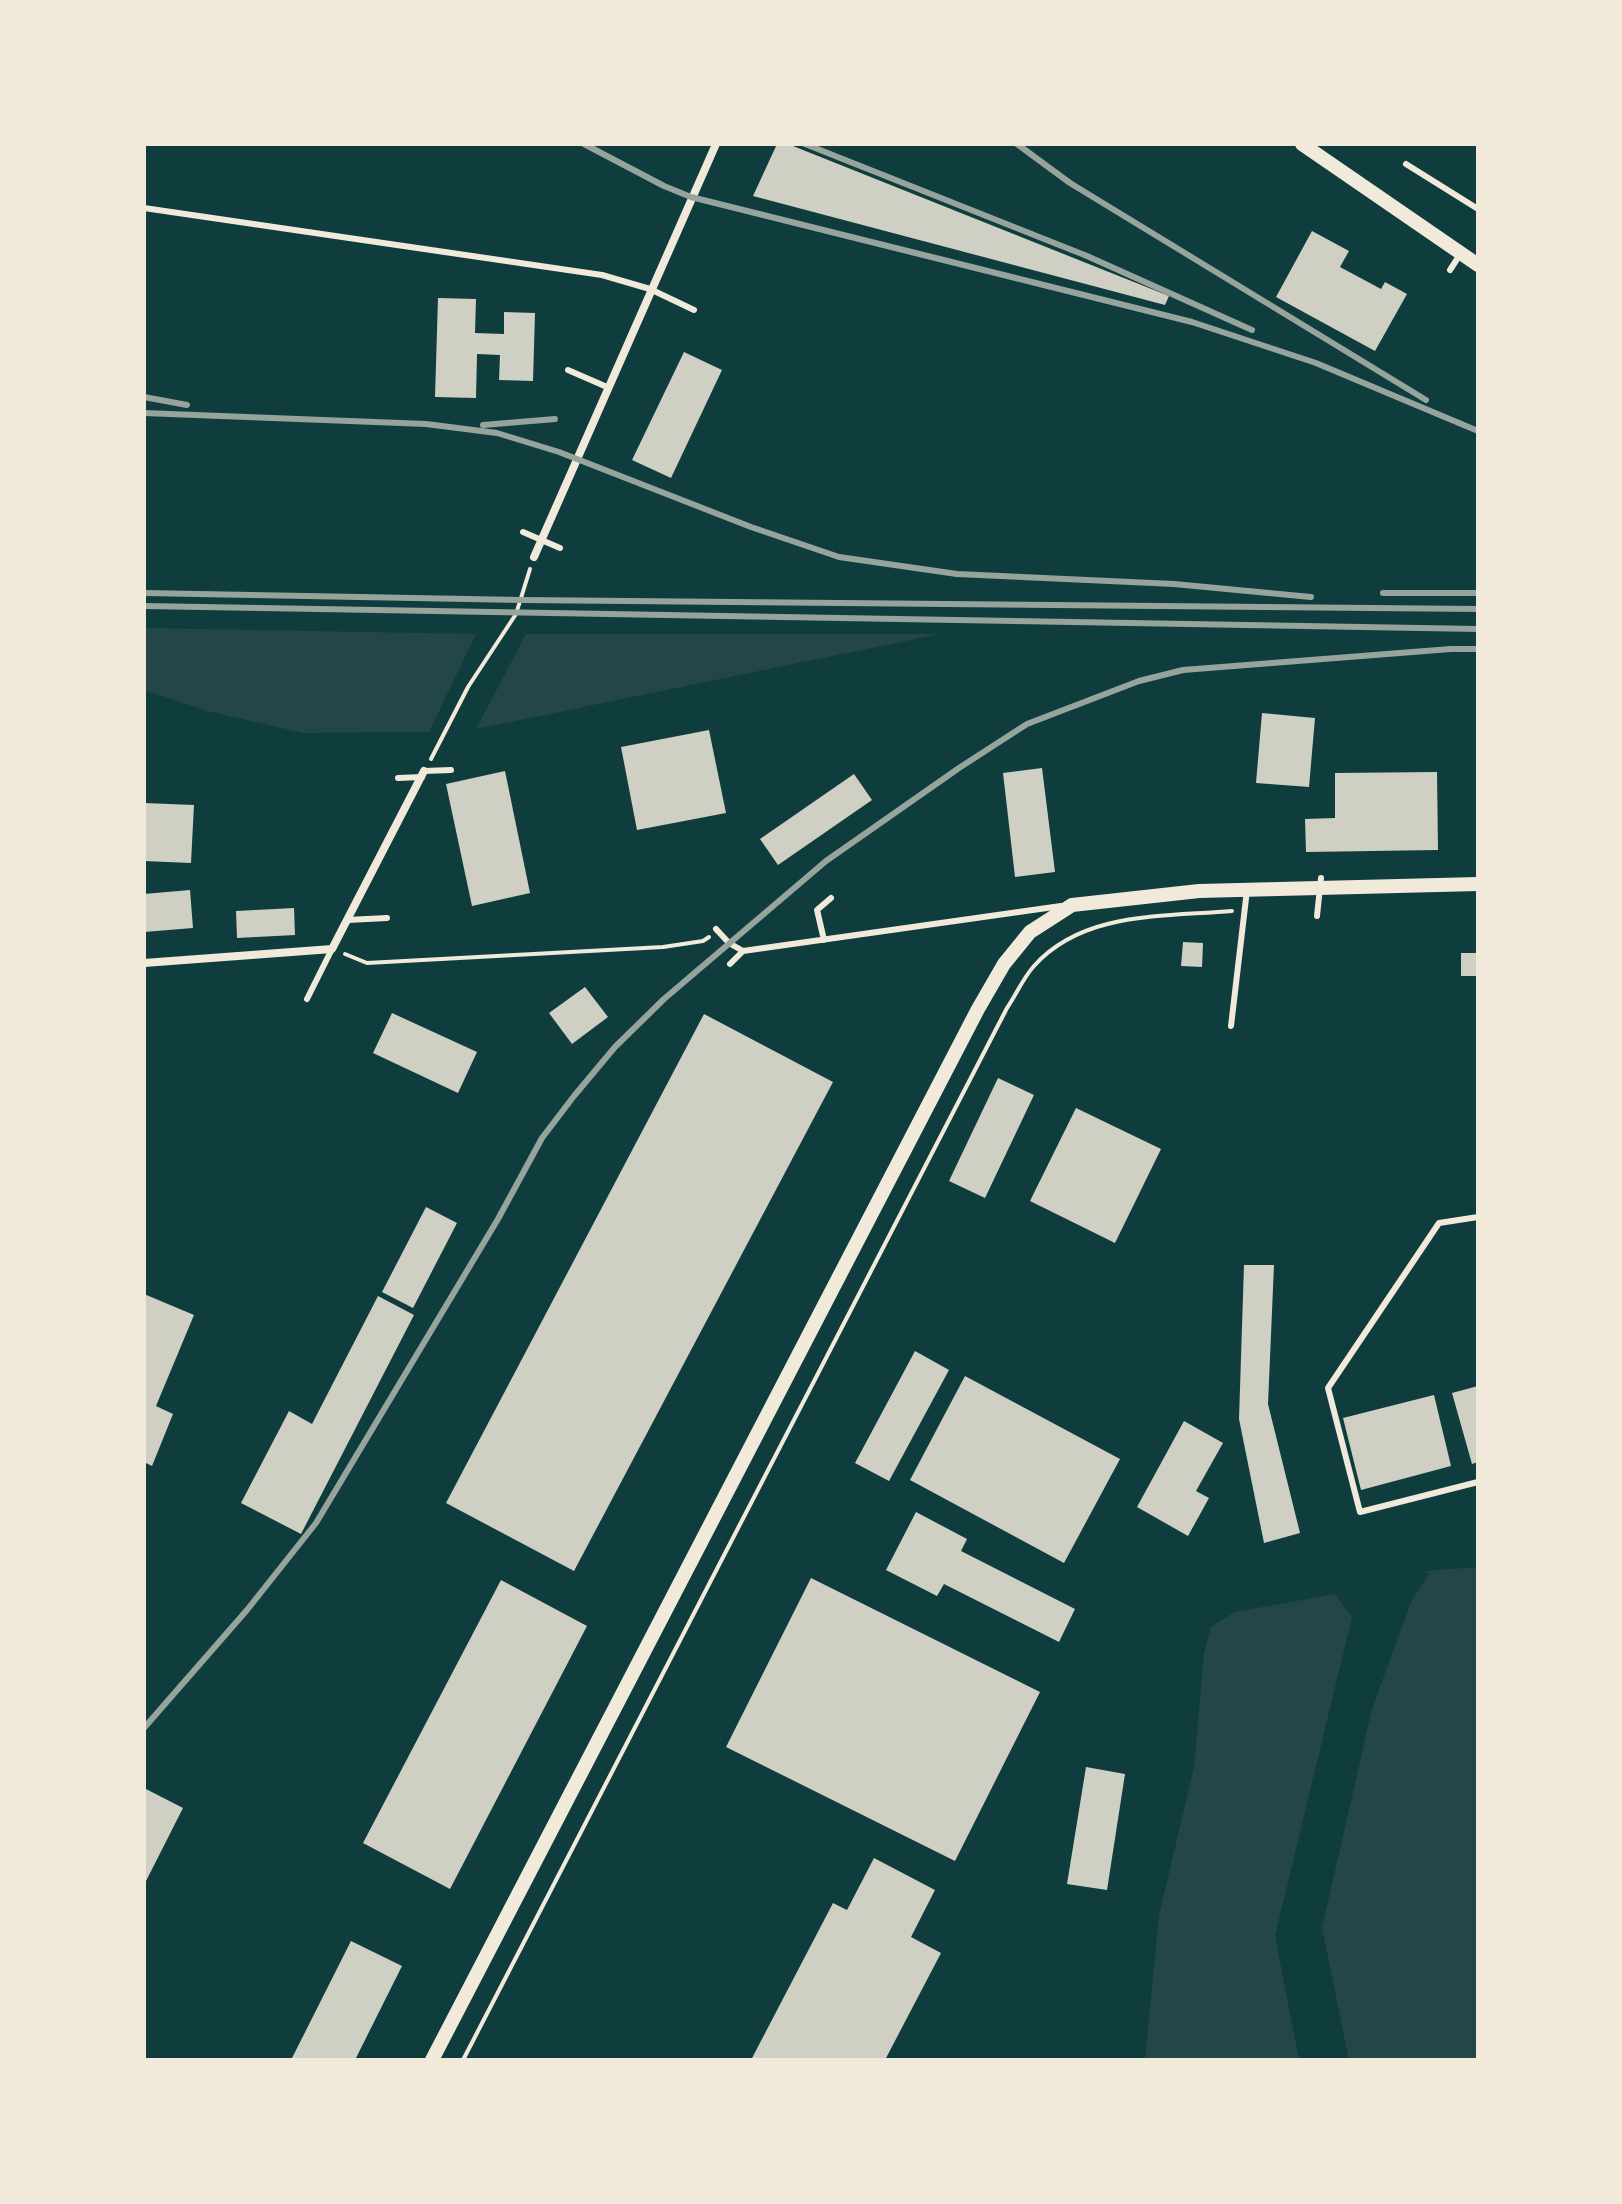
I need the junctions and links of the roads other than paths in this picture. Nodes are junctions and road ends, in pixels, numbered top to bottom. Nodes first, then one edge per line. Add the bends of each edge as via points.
1 (716, 144) edge
2 (1302, 144) edge
3 (1406, 164) dead end
4 (144, 208) edge
5 (1478, 209) edge
6 (1461, 253) junction
7 (1478, 265) edge
8 (1450, 270) dead end
9 (650, 289) junction
10 (694, 310) dead end
11 (568, 370) dead end
12 (607, 387) junction
13 (523, 532) dead end
14 (541, 539) junction
15 (560, 548) dead end
16 (534, 557) road end
17 (451, 770) dead end
18 (423, 774) junction
19 (398, 778) dead end
20 (1320, 883) junction
21 (1478, 884) edge
22 (1247, 890) junction
23 (831, 898) dead end
24 (1072, 905) junction
25 (1317, 916) dead end
26 (387, 918) dead end
27 (347, 920) junction
28 (717, 931) road end
29 (824, 940) junction
30 (332, 949) junction
31 (743, 951) junction
32 (144, 963) edge
33 (730, 964) dead end
34 (307, 999) dead end
35 (1231, 1026) dead end
36 (1478, 1217) edge
37 (1478, 1482) edge
38 (432, 2060) edge

1 - 9 street
2 - 6 street
3 - 5 lane
4 - 9 lane via 602,275
6 - 7 street
6 - 8 lane
9 - 10 lane
9 - 12 street
11 - 12 lane
12 - 14 street
13 - 14 lane
14 - 15 lane
14 - 16 street
17 - 18 lane
18 - 19 lane
18 - 27 street
20 - 21 street
20 - 22 street
20 - 25 lane
22 - 24 street
22 - 35 lane
23 - 29 lane via 817,910
24 - 29 lane
24 - 38 street via 1030,932 978,1009
26 - 27 lane
27 - 30 street
28 - 31 lane
29 - 31 lane
30 - 32 street
30 - 34 lane
31 - 33 lane
36 - 37 lane via 1439,1223 1328,1388 1360,1512

